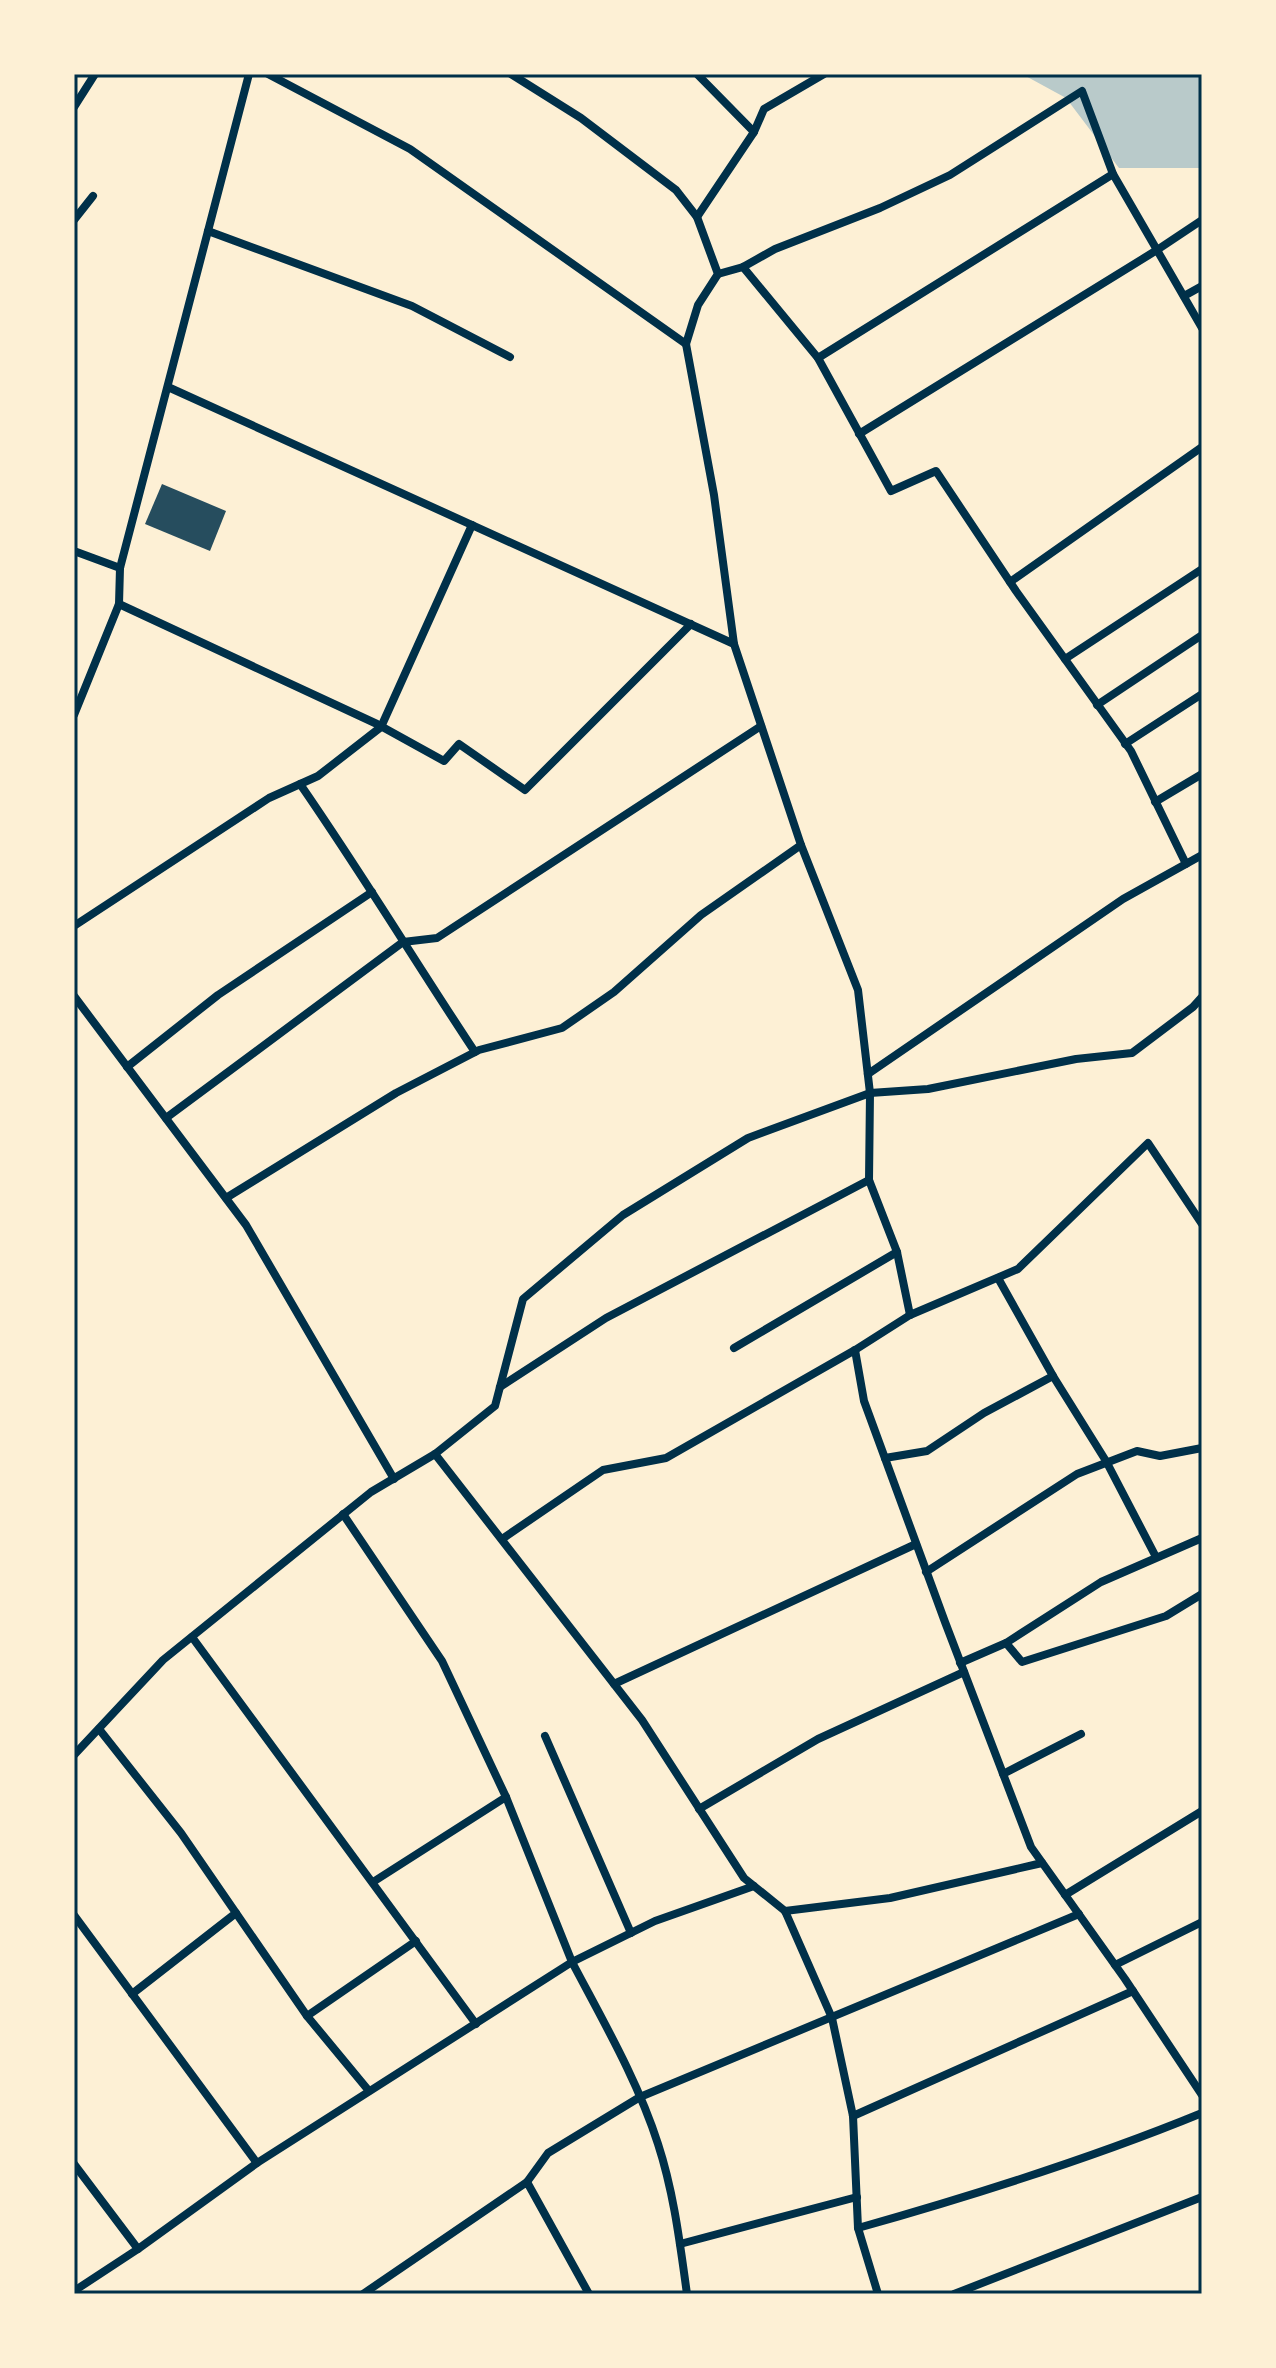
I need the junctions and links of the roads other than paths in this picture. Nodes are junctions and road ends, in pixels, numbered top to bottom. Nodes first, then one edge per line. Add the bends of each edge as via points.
1 (95, 74) edge
2 (249, 74) edge
3 (268, 74) edge
4 (511, 74) edge
5 (697, 74) edge
6 (824, 74) edge
7 (74, 107) edge
8 (754, 132) junction
9 (1113, 174) junction
10 (93, 196) dead end
11 (697, 217) junction
12 (74, 220) edge
13 (1202, 220) edge
14 (208, 231) junction
15 (1157, 250) junction
16 (743, 267) junction
17 (718, 274) junction
18 (1202, 286) edge
19 (1184, 296) junction
20 (1202, 328) edge
21 (686, 344) junction
22 (510, 357) dead end
23 (818, 358) junction
24 (168, 387) junction
25 (859, 434) junction
26 (1202, 447) edge
27 (472, 525) junction
28 (74, 551) edge
29 (120, 568) junction
30 (1202, 569) edge
31 (1010, 582) junction
32 (119, 604) junction
33 (691, 624) junction
34 (1202, 635) edge
35 (734, 644) junction
36 (1065, 659) junction
37 (1202, 694) edge
38 (1097, 705) junction
39 (74, 715) edge
40 (761, 726) junction
41 (381, 727) junction
42 (1125, 744) junction
43 (1202, 774) edge
44 (300, 784) junction
45 (1155, 802) junction
46 (801, 845) junction
47 (1202, 855) edge
48 (1186, 864) junction
49 (372, 892) junction
50 (74, 926) edge
51 (403, 942) junction
52 (74, 996) edge
53 (1202, 997) edge
54 (475, 1052) junction
55 (127, 1067) junction
56 (868, 1074) junction
57 (870, 1093) junction
58 (166, 1118) junction
59 (869, 1180) junction
60 (226, 1198) junction
61 (1202, 1224) edge
62 (897, 1252) junction
63 (998, 1278) junction
64 (910, 1315) junction
65 (734, 1348) dead end
66 (855, 1350) junction
67 (1053, 1376) junction
68 (499, 1388) junction
69 (1202, 1448) edge
70 (435, 1454) junction
71 (885, 1458) junction
72 (1106, 1461) junction
73 (394, 1479) junction
74 (343, 1514) junction
75 (1202, 1538) edge
76 (502, 1539) junction
77 (916, 1544) junction
78 (1156, 1557) junction
79 (926, 1572) junction
80 (1202, 1594) edge
81 (192, 1637) junction
82 (1006, 1643) junction
83 (962, 1668) junction
84 (614, 1684) junction
85 (99, 1729) junction
86 (1081, 1734) dead end
87 (545, 1736) dead end
88 (74, 1755) edge
89 (1003, 1774) junction
90 (506, 1797) junction
91 (699, 1809) junction
92 (1202, 1811) edge
93 (1042, 1863) junction
94 (373, 1882) junction
95 (754, 1886) junction
96 (1065, 1895) junction
97 (785, 1911) junction
98 (236, 1913) junction
99 (1079, 1914) junction
100 (74, 1915) edge
101 (1202, 1922) edge
102 (631, 1933) junction
103 (416, 1941) junction
104 (572, 1962) junction
105 (1115, 1965) junction
106 (1133, 1991) junction
107 (132, 1994) junction
108 (307, 2016) junction
109 (832, 2018) junction
110 (476, 2024) junction
111 (369, 2091) junction
112 (1202, 2095) edge
113 (640, 2097) junction
114 (1202, 2113) edge
115 (853, 2116) junction
116 (257, 2163) junction
117 (74, 2164) edge
118 (527, 2182) junction
119 (857, 2197) junction
120 (1202, 2197) edge
121 (858, 2228) junction
122 (680, 2244) junction
123 (138, 2249) junction
124 (74, 2291) edge
125 (363, 2294) edge
126 (589, 2294) edge
127 (687, 2294) edge
128 (878, 2294) edge
129 (954, 2294) edge

1 - 7 street
2 - 14 street
3 - 21 street via 410,149
4 - 11 street via 581,118 676,190
5 - 8 street
6 - 8 street via 764,109
8 - 11 street
9 - 15 street
9 - 16 street via 1082,91 950,175
9 - 23 street
10 - 12 street
11 - 17 street
13 - 15 street
14 - 22 street via 412,306
14 - 24 street
15 - 19 street
15 - 25 street
16 - 17 street
16 - 23 street
17 - 21 street via 698,305
18 - 19 street
19 - 20 street
21 - 35 street
23 - 25 street
24 - 27 street
24 - 29 street
25 - 31 street via 891,491 936,471
26 - 31 street
27 - 33 street
27 - 41 street
28 - 29 street
29 - 32 street
30 - 36 street
31 - 36 street
32 - 39 street
32 - 41 street
33 - 35 street
33 - 41 street via 525,790 459,744 444,761
34 - 38 street
35 - 40 street
36 - 38 street
37 - 42 street
38 - 42 street
40 - 46 street
40 - 51 street via 437,938
41 - 44 street
42 - 45 street
43 - 45 street
44 - 49 street
44 - 50 street via 269,798
45 - 48 street
46 - 54 street via 701,915 614,992 562,1028
46 - 56 street via 858,990
47 - 48 street
48 - 56 street via 1123,899
49 - 51 street
49 - 55 street via 218,995
51 - 54 street
51 - 58 street
52 - 55 street
53 - 57 street via 1132,1053 928,1089
54 - 60 street via 396,1093
55 - 58 street
56 - 57 street
57 - 59 street
57 - 68 street via 748,1138 623,1215 523,1299
58 - 60 street
59 - 62 street
59 - 68 street via 606,1318
60 - 73 street
61 - 63 street via 1148,1143 1018,1269
62 - 64 street
62 - 65 street
63 - 64 street
63 - 67 street
64 - 66 street
66 - 71 street via 864,1401
66 - 76 street via 666,1458 603,1470
67 - 71 street via 927,1451
67 - 72 street
68 - 70 street via 495,1406
69 - 72 street via 1160,1456 1137,1451
70 - 73 street
70 - 76 street
71 - 77 street
72 - 78 street
72 - 79 street via 1077,1474
73 - 74 street
74 - 81 street
74 - 90 street via 442,1661
75 - 78 street
76 - 84 street
77 - 79 street
77 - 84 street
78 - 82 street via 1101,1582
79 - 83 street
80 - 82 street via 1166,1616 1022,1662
81 - 85 street via 163,1660
81 - 94 street
82 - 83 street
83 - 89 street
83 - 91 street via 818,1739
84 - 91 street
85 - 88 street
85 - 98 street
86 - 89 street
87 - 102 street
89 - 93 street
90 - 94 street
90 - 104 street
91 - 95 street
92 - 96 street
93 - 96 street
93 - 97 street via 890,1898
94 - 103 street
95 - 97 street
95 - 102 street
96 - 99 street
97 - 109 street
98 - 107 street
98 - 108 street
99 - 105 street
99 - 109 street
100 - 107 street
101 - 105 street
102 - 104 street
103 - 108 street
103 - 110 street
104 - 110 street
104 - 113 street
105 - 106 street
106 - 112 street
106 - 115 street
107 - 116 street
108 - 111 street
109 - 113 street
109 - 115 street
110 - 111 street
111 - 116 street
113 - 118 street via 548,2153
113 - 122 street via 658,2144
114 - 121 street via 1123,2145
115 - 119 street
116 - 123 street
117 - 123 street
118 - 125 street
118 - 126 street
119 - 121 street
119 - 122 street
120 - 129 street
121 - 128 street
122 - 127 street
123 - 124 street

